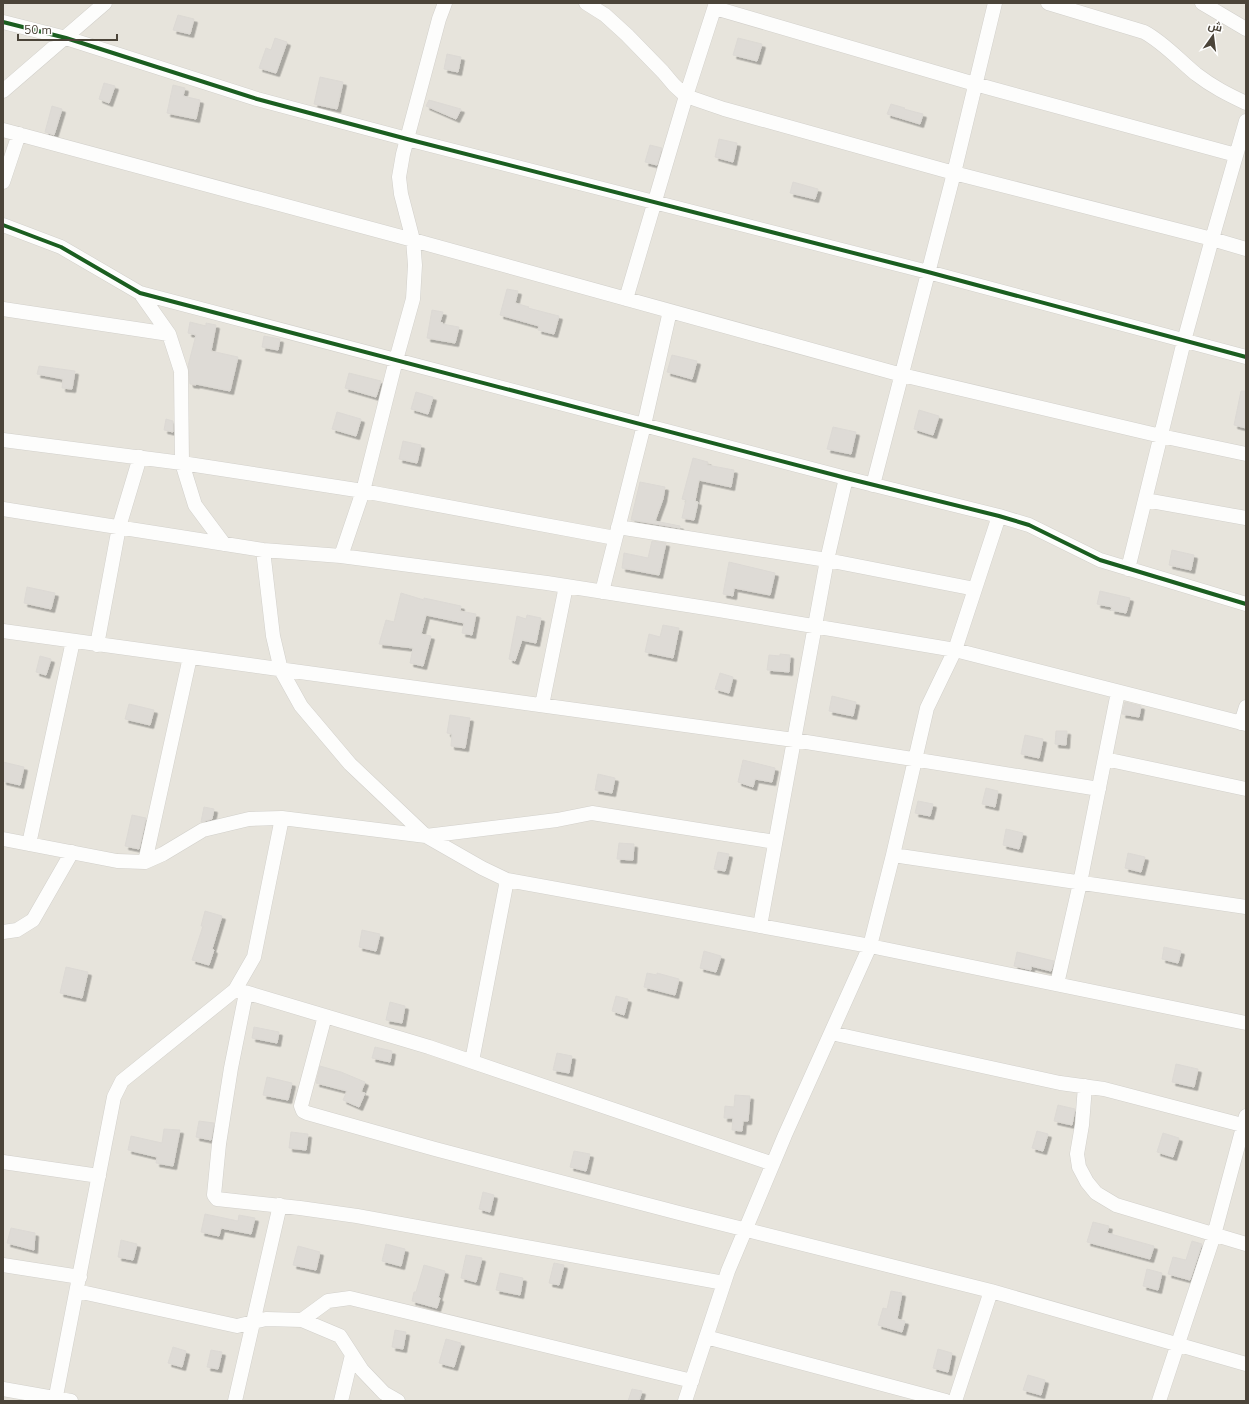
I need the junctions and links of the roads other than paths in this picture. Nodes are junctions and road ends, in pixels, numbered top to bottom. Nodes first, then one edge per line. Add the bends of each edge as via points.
1 (105, 3) edge
2 (445, 3) edge
3 (586, 3) edge
4 (995, 3) edge
5 (1048, 3) edge
6 (1202, 3) edge
7 (716, 5) edge
8 (3, 22) edge
9 (1246, 29) edge
10 (66, 38) junction
11 (975, 84) junction
12 (3, 91) edge
13 (686, 96) junction
14 (1246, 103) edge
15 (1246, 121) edge
16 (3, 130) edge
17 (20, 134) junction
18 (407, 139) junction
19 (1240, 147) edge
20 (954, 173) junction
21 (3, 182) edge
22 (655, 202) junction
23 (3, 225) edge
24 (1212, 239) junction
25 (413, 240) junction
26 (1246, 249) edge
27 (928, 272) junction
28 (140, 293) junction
29 (626, 299) junction
30 (3, 309) edge
31 (670, 311) junction
32 (169, 334) junction
33 (1184, 341) junction
34 (1246, 357) edge
35 (396, 360) junction
36 (902, 376) junction
37 (644, 425) junction
38 (1161, 436) junction
39 (3, 440) edge
40 (1246, 454) edge
41 (140, 457) junction
42 (182, 463) junction
43 (846, 478) junction
44 (873, 485) junction
45 (363, 491) junction
46 (1145, 500) junction
47 (3, 509) edge
48 (999, 516) junction
49 (1246, 518) edge
50 (119, 527) junction
51 (617, 532) junction
52 (224, 544) junction
53 (263, 550) junction
54 (341, 556) junction
55 (827, 560) junction
56 (1128, 569) junction
57 (566, 586) junction
58 (975, 589) junction
59 (602, 592) junction
60 (1246, 604) edge
61 (814, 626) junction
62 (3, 631) edge
63 (73, 641) junction
64 (97, 645) junction
65 (955, 650) junction
66 (190, 657) junction
67 (281, 670) junction
68 (1118, 692) junction
69 (542, 705) junction
70 (1246, 707) edge
71 (1243, 723) edge
72 (794, 740) junction
73 (916, 759) junction
74 (1105, 759) junction
75 (1099, 789) junction
76 (1246, 789) edge
77 (282, 818) junction
78 (426, 836) junction
79 (3, 839) edge
80 (775, 842) junction
81 (29, 844) junction
82 (72, 852) junction
83 (893, 855) junction
84 (145, 862) junction
85 (507, 880) junction
86 (1080, 883) junction
87 (1246, 907) edge
88 (760, 926) junction
89 (3, 932) edge
90 (870, 946) junction
91 (1057, 984) junction
92 (241, 991) junction
93 (325, 1016) junction
94 (1246, 1023) edge
95 (831, 1033) junction
96 (472, 1061) junction
97 (1085, 1086) junction
98 (1245, 1122) edge
99 (3, 1162) edge
100 (773, 1164) junction
101 (99, 1176) junction
102 (280, 1205) junction
103 (745, 1230) junction
104 (1214, 1235) junction
105 (1246, 1244) edge
106 (3, 1265) edge
107 (80, 1277) junction
108 (724, 1283) junction
109 (77, 1291) junction
110 (991, 1291) junction
111 (302, 1320) junction
112 (253, 1322) junction
113 (706, 1337) junction
114 (1178, 1344) junction
115 (352, 1355) junction
116 (1246, 1364) edge
117 (692, 1381) junction
118 (3, 1389) edge
119 (56, 1399) edge
120 (71, 1401) edge
121 (235, 1401) edge
122 (341, 1401) edge
123 (398, 1401) edge
124 (685, 1401) edge
125 (946, 1401) edge
126 (955, 1401) edge
127 (1159, 1401) edge

1 - 10 street
2 - 18 street
3 - 13 street via 605,15 627,35
4 - 11 street
5 - 14 street via 1154,37 1217,90
6 - 9 street
7 - 11 street
7 - 13 street
8 - 10 street
10 - 12 street
10 - 18 street via 257,99
11 - 19 street
11 - 20 street
13 - 20 street via 724,109
13 - 22 street
15 - 19 street
16 - 17 street
17 - 21 street
17 - 25 street
18 - 22 street
18 - 25 street via 399,177
19 - 24 street
20 - 24 street
20 - 27 street
22 - 27 street
22 - 29 street
23 - 28 street via 61,247
24 - 26 street
24 - 33 street
25 - 29 street
25 - 35 street via 413,299
27 - 33 street
27 - 36 street
28 - 32 street
28 - 35 street
29 - 31 street
30 - 32 street
31 - 36 street
31 - 37 street
32 - 42 street via 180,371
33 - 34 street
33 - 38 street
35 - 37 street
35 - 45 street
36 - 38 street
36 - 44 street
37 - 43 street
37 - 51 street
38 - 40 street
38 - 46 street
39 - 41 street
41 - 42 street
41 - 50 street
42 - 45 street
42 - 52 street via 195,505
43 - 44 street
43 - 55 street
44 - 48 street
45 - 51 street
45 - 54 street
46 - 49 street
46 - 56 street
47 - 50 street
48 - 56 street via 1029,525 1100,560
48 - 58 street
50 - 52 street
50 - 64 street
51 - 55 street
51 - 59 street
52 - 53 street
53 - 54 street
53 - 67 street via 272,636
54 - 57 street
55 - 58 street
55 - 61 street
56 - 60 street
57 - 59 street
57 - 69 street
58 - 65 street
59 - 61 street
61 - 65 street
61 - 72 street
62 - 63 street
63 - 64 street
63 - 81 street
64 - 66 street
65 - 68 street
65 - 73 street via 927,708
66 - 67 street
66 - 84 street
67 - 69 street
67 - 78 street via 301,706 350,764
68 - 71 street
68 - 74 street
69 - 72 street
70 - 71 street
72 - 73 street
72 - 80 street
73 - 75 street
73 - 83 street
74 - 75 street
74 - 76 street
75 - 86 street
77 - 78 street
77 - 84 street via 249,819 203,830
77 - 92 street via 254,957
78 - 80 street via 557,820 592,812
78 - 85 street
79 - 81 street
80 - 88 street
81 - 82 street
82 - 84 street via 117,861
82 - 89 street via 33,920 17,930
83 - 86 street
83 - 90 street
85 - 88 street
85 - 96 street
86 - 87 street
86 - 91 street
88 - 90 street
90 - 91 street
90 - 95 street
91 - 94 street
92 - 93 street
92 - 101 street via 122,1081 114,1097
92 - 102 street via 214,1195 217,1199
93 - 96 street
93 - 103 street via 301,1106 303,1111 435,1149
95 - 97 street via 1060,1083
95 - 100 street
96 - 100 street
97 - 98 street
97 - 104 street via 1077,1154 1079,1167 1096,1194 1116,1205
98 - 104 street
99 - 101 street
100 - 103 street
101 - 107 street
102 - 108 street via 357,1216
102 - 112 street
103 - 108 street
103 - 110 street
104 - 105 street
104 - 114 street
106 - 107 street
107 - 109 street
108 - 113 street
109 - 112 street via 237,1326
109 - 119 street
110 - 114 street
110 - 126 street
111 - 112 street via 266,1319
111 - 115 street via 340,1336
111 - 117 street via 328,1302 350,1298
112 - 121 street
113 - 117 street
113 - 125 street
114 - 116 street
114 - 127 street
115 - 122 street
115 - 123 street via 362,1370 384,1393
117 - 124 street
118 - 119 street
119 - 120 street

